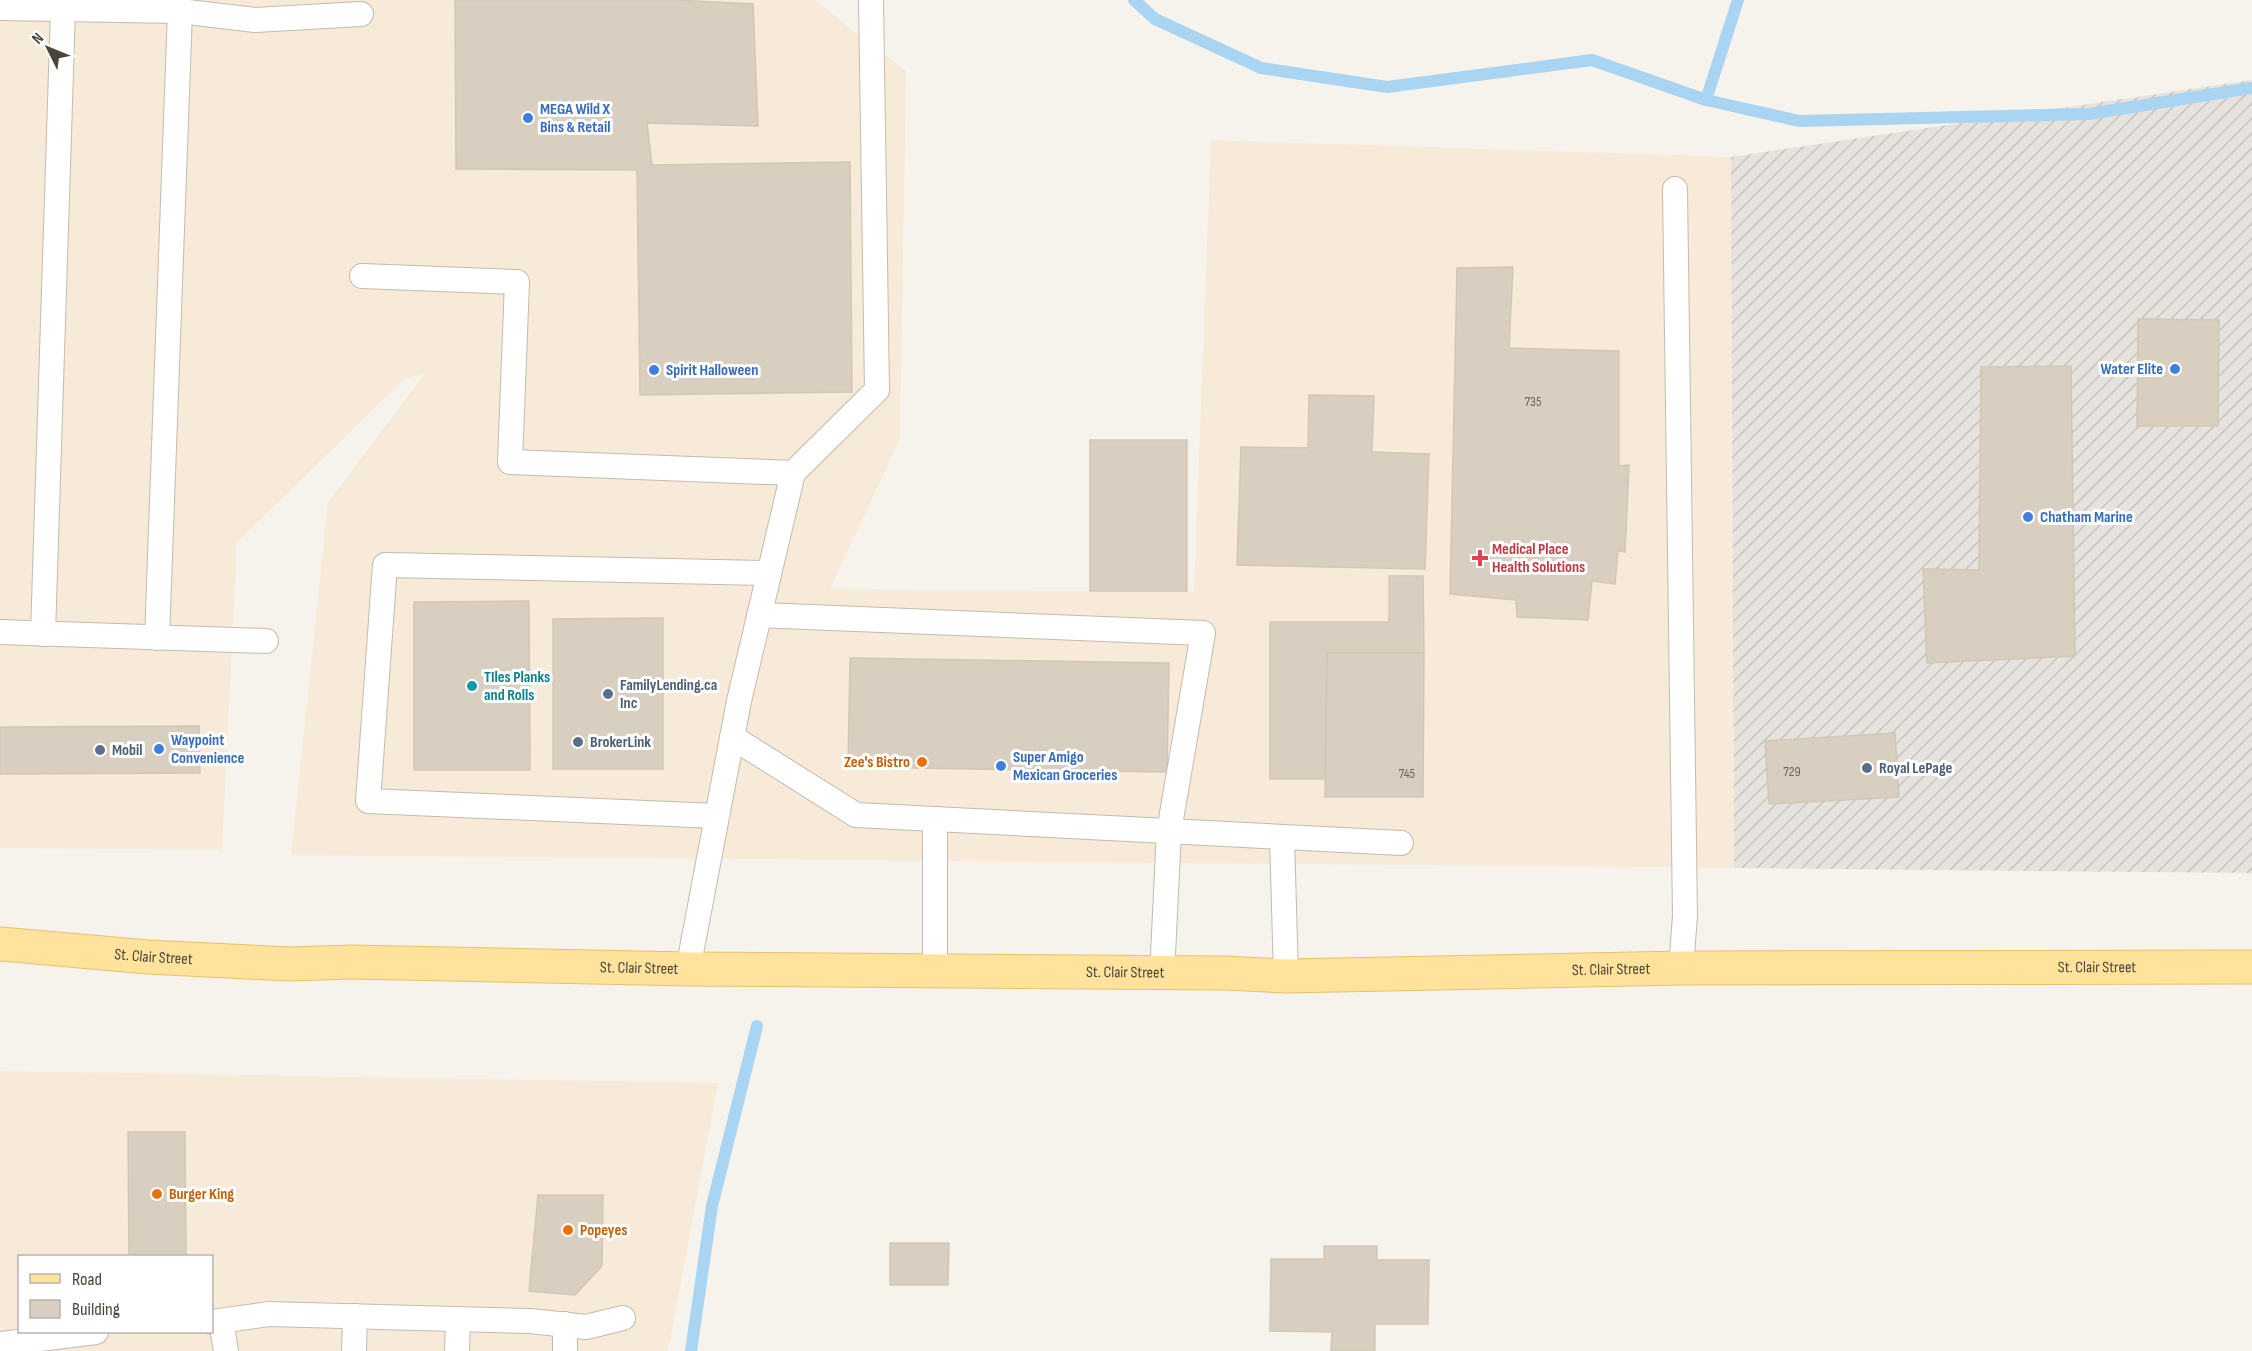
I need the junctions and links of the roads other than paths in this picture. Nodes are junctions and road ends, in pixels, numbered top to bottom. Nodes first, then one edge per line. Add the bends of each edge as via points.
1 (871, 0) edge
2 (30, 4) edge
3 (140, 5) edge
4 (0, 8) edge
5 (63, 9) junction
6 (255, 10) edge
7 (180, 11) junction
8 (361, 14) dead end
9 (1675, 189) dead end
10 (362, 276) dead end
11 (793, 472) junction
12 (769, 573) junction
13 (759, 615) junction
14 (0, 632) edge
15 (43, 634) junction
16 (157, 638) junction
17 (266, 641) dead end
18 (732, 737) junction
19 (716, 816) junction
20 (935, 819) junction
21 (1169, 831) junction
22 (1282, 837) junction
23 (1401, 843) dead end
24 (0, 944) edge
25 (2252, 967) edge
26 (1681, 968) junction
27 (688, 969) junction
28 (935, 969) junction
29 (1162, 975) junction
30 (1286, 976) junction
31 (354, 1316) junction
32 (623, 1318) dead end
33 (458, 1319) junction
34 (216, 1322) edge
35 (565, 1324) junction
36 (88, 1333) edge
37 (0, 1344) edge
38 (226, 1351) edge
39 (354, 1351) edge
40 (458, 1351) edge
41 (565, 1351) edge

1 - 11 lane via 877,390
2 - 4 lane
2 - 5 lane
3 - 5 lane
3 - 7 lane
5 - 15 lane
6 - 7 lane
6 - 8 lane
7 - 16 lane
9 - 26 lane via 1685,916
10 - 11 lane via 518,282 510,462
11 - 12 lane
12 - 13 lane
12 - 19 lane via 385,565 369,801
13 - 18 lane
13 - 21 lane via 1203,633
14 - 15 lane
15 - 16 lane
16 - 17 lane
18 - 19 lane
18 - 20 lane via 856,815
19 - 27 lane
20 - 21 lane
20 - 28 lane
21 - 22 lane
21 - 29 lane
22 - 23 lane
22 - 30 lane
24 - 27 main road, St. Clair Street via 289,964
25 - 26 main road, St. Clair Street
26 - 30 main road, St. Clair Street
27 - 28 main road, St. Clair Street
28 - 29 main road, St. Clair Street
29 - 30 main road, St. Clair Street
31 - 33 lane
31 - 34 lane via 269,1314
31 - 39 lane
32 - 35 lane via 586,1327
33 - 35 lane
33 - 40 lane
34 - 38 lane
35 - 41 lane
36 - 37 lane

